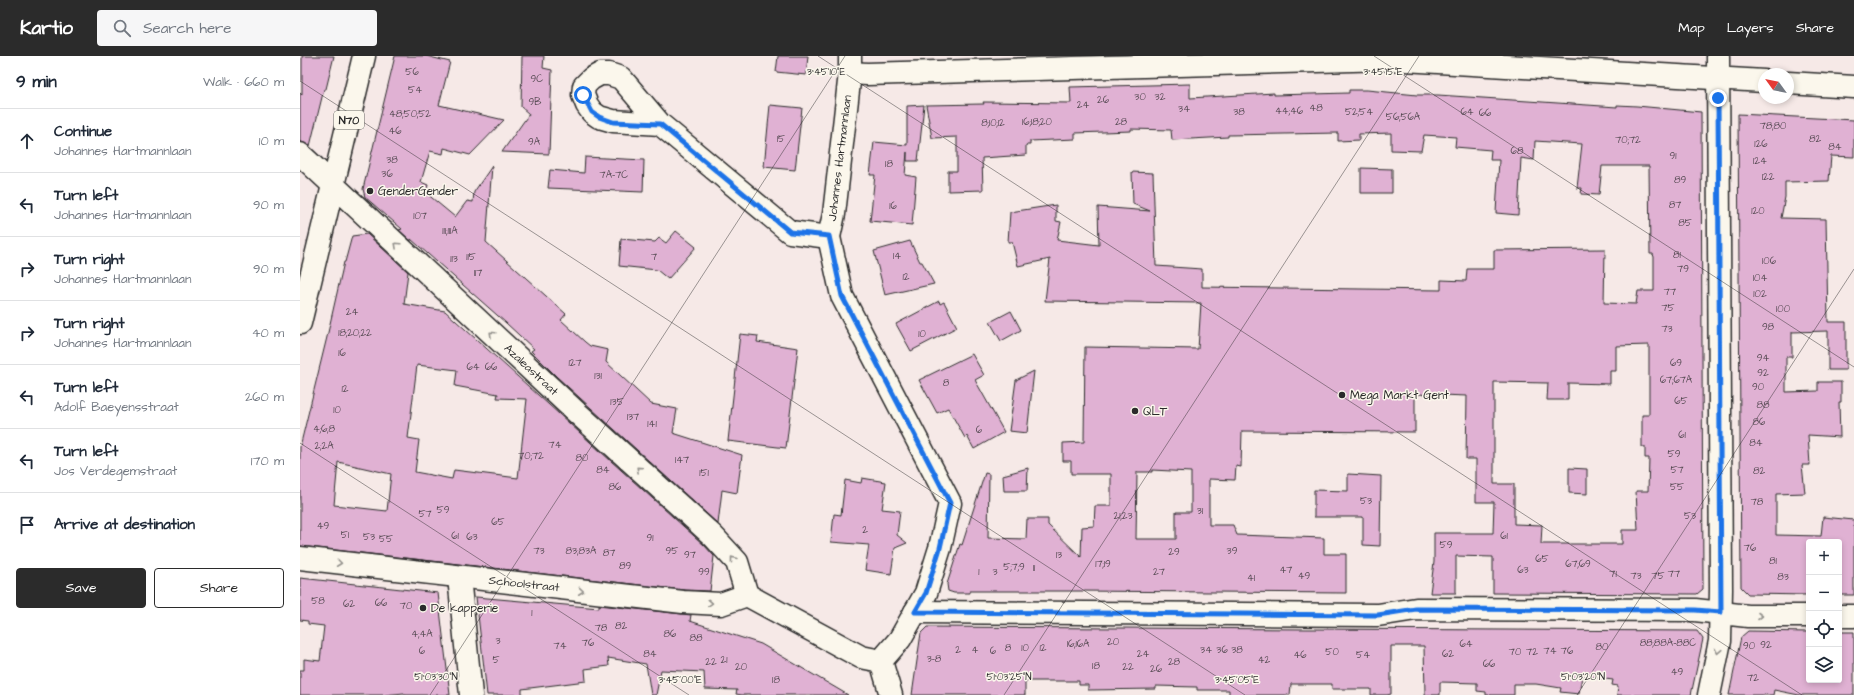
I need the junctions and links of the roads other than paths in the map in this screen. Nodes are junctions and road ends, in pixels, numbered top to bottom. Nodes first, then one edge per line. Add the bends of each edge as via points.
1 (364, 56) edge
2 (1718, 56) edge
3 (1388, 57) edge
4 (850, 65) edge
5 (1717, 78) junction
6 (1758, 81) edge
7 (1794, 83) edge
8 (1854, 87) edge
9 (660, 124) dead end
10 (300, 154) edge
11 (333, 184) junction
12 (829, 236) junction
13 (300, 322) edge
14 (300, 558) edge
15 (459, 577) junction
16 (747, 595) junction
17 (915, 612) junction
18 (1721, 612) junction
19 (1806, 616) edge
20 (1842, 616) edge
21 (1854, 616) edge
22 (881, 661) junction
23 (471, 695) edge
24 (891, 695) edge
25 (1709, 695) edge

1 - 11 street, N70
2 - 5 street
3 - 4 street via 1089,69 867,74
3 - 5 street
4 - 12 street, Johannes Hartmannlaan via 834,214
5 - 6 street
5 - 18 street
7 - 8 street
9 - 12 street, Johannes Hartmannlaan via 790,232
10 - 11 street, Azaleastraat
11 - 13 street, N70
16 -> 11 street, Azaleastraat via 737,562 713,536 574,410
12 - 17 street, Johannes Hartmannlaan via 842,296 950,503 926,593
14 -> 15 street, Schoolstraat
15 -> 16 street, Schoolstraat via 721,604
15 - 23 street
16 - 22 street via 860,657
17 - 18 street via 1378,615 1416,609
17 - 22 street, Johannes Hartmannlaan via 900,639
18 -> 19 street via 1748,616
18 -> 25 street via 1720,641
20 - 21 street
22 - 24 street

